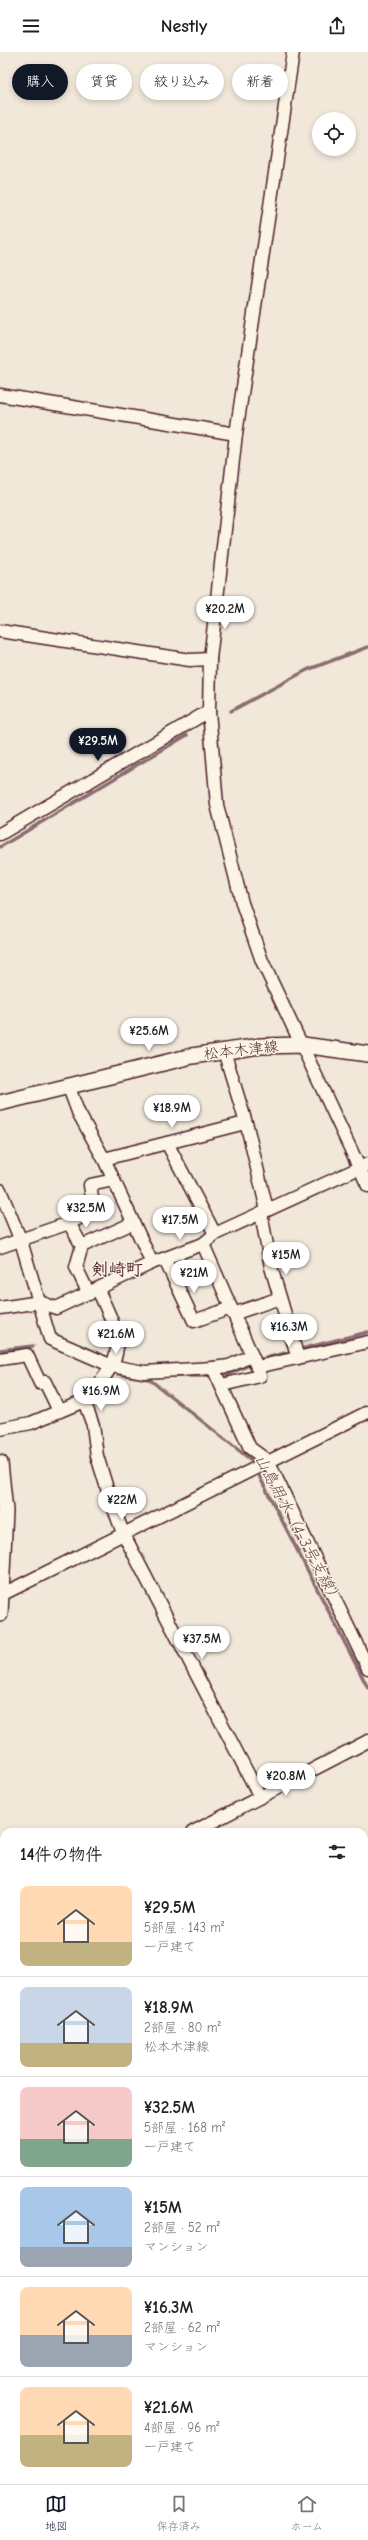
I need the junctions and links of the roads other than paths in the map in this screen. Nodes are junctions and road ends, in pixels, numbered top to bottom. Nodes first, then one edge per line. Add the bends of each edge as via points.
1 (293, 52) edge
2 (0, 395) edge
3 (236, 434) junction
4 (0, 631) edge
5 (210, 659) junction
6 (209, 711) junction
7 (0, 834) edge
8 (303, 1045) junction
9 (224, 1051) junction
10 (368, 1054) edge
11 (68, 1085) junction
12 (0, 1103) edge
13 (245, 1123) junction
14 (167, 1143) junction
15 (104, 1159) junction
16 (364, 1166) edge
17 (114, 1180) junction
18 (368, 1186) edge
19 (0, 1190) edge
20 (264, 1212) junction
21 (69, 1223) junction
22 (133, 1223) junction
23 (215, 1234) junction
24 (21, 1241) junction
25 (203, 1244) junction
26 (82, 1246) junction
27 (0, 1247) edge
28 (165, 1260) junction
29 (152, 1264) junction
30 (94, 1292) junction
31 (280, 1298) junction
32 (40, 1302) junction
33 (0, 1308) edge
34 (232, 1311) junction
35 (368, 1342) edge
36 (297, 1358) junction
37 (0, 1359) edge
38 (255, 1363) junction
39 (112, 1366) junction
40 (213, 1368) junction
41 (222, 1386) junction
42 (84, 1401) junction
43 (59, 1411) junction
44 (368, 1412) edge
45 (0, 1429) edge
46 (0, 1464) edge
47 (260, 1465) junction
48 (3, 1512) edge
49 (124, 1533) junction
50 (1, 1595) junction
51 (0, 1614) edge
52 (368, 1668) edge
53 (368, 1741) edge
54 (260, 1797) junction
55 (201, 1828) edge

1 - 3 street
2 - 3 street
3 - 5 street
4 - 5 street via 190,660
5 - 6 street
6 - 7 street
6 - 8 street via 217,804 242,903 262,961
8 - 9 main road, 松本木津線 via 261,1046
8 - 10 main road, 松本木津線
8 - 16 street
9 - 11 main road, 松本木津線
9 - 13 street
11 - 12 main road, 松本木津線
11 - 15 street via 78,1112
13 - 14 street
13 - 20 street
14 - 15 street
14 - 23 street
15 - 17 street
16 - 18 street
16 - 20 street
17 - 21 street via 90,1185 94,1211
17 - 22 street
19 - 24 street
20 - 23 street
20 - 31 street
21 - 24 street
21 - 26 street
22 - 26 street
22 - 29 street
23 - 25 street
24 - 27 street
24 - 32 street
25 - 28 street
25 - 34 street
26 - 30 street via 76,1267
28 - 29 street
28 - 34 street via 194,1321
29 - 30 street
30 - 32 street via 56,1308
30 - 39 street via 117,1330 117,1355
31 - 34 street
31 - 36 street
32 - 33 street
32 - 39 street via 50,1339
34 - 38 street
35 - 36 street
36 - 38 street
37 - 43 street via 27,1355 40,1383 45,1382
38 - 40 street
38 - 41 street via 260,1376
39 - 40 street via 144,1372
39 - 42 street via 106,1377
40 - 41 street
41 - 47 street
42 - 43 street
42 - 49 street via 93,1425 97,1456
43 - 45 street via 31,1422
44 - 47 street
46 - 48 main road
47 - 49 street
47 - 52 street
48 - 50 main road
49 - 50 street
49 - 54 street
50 - 51 main road
53 - 54 street
54 - 55 street

